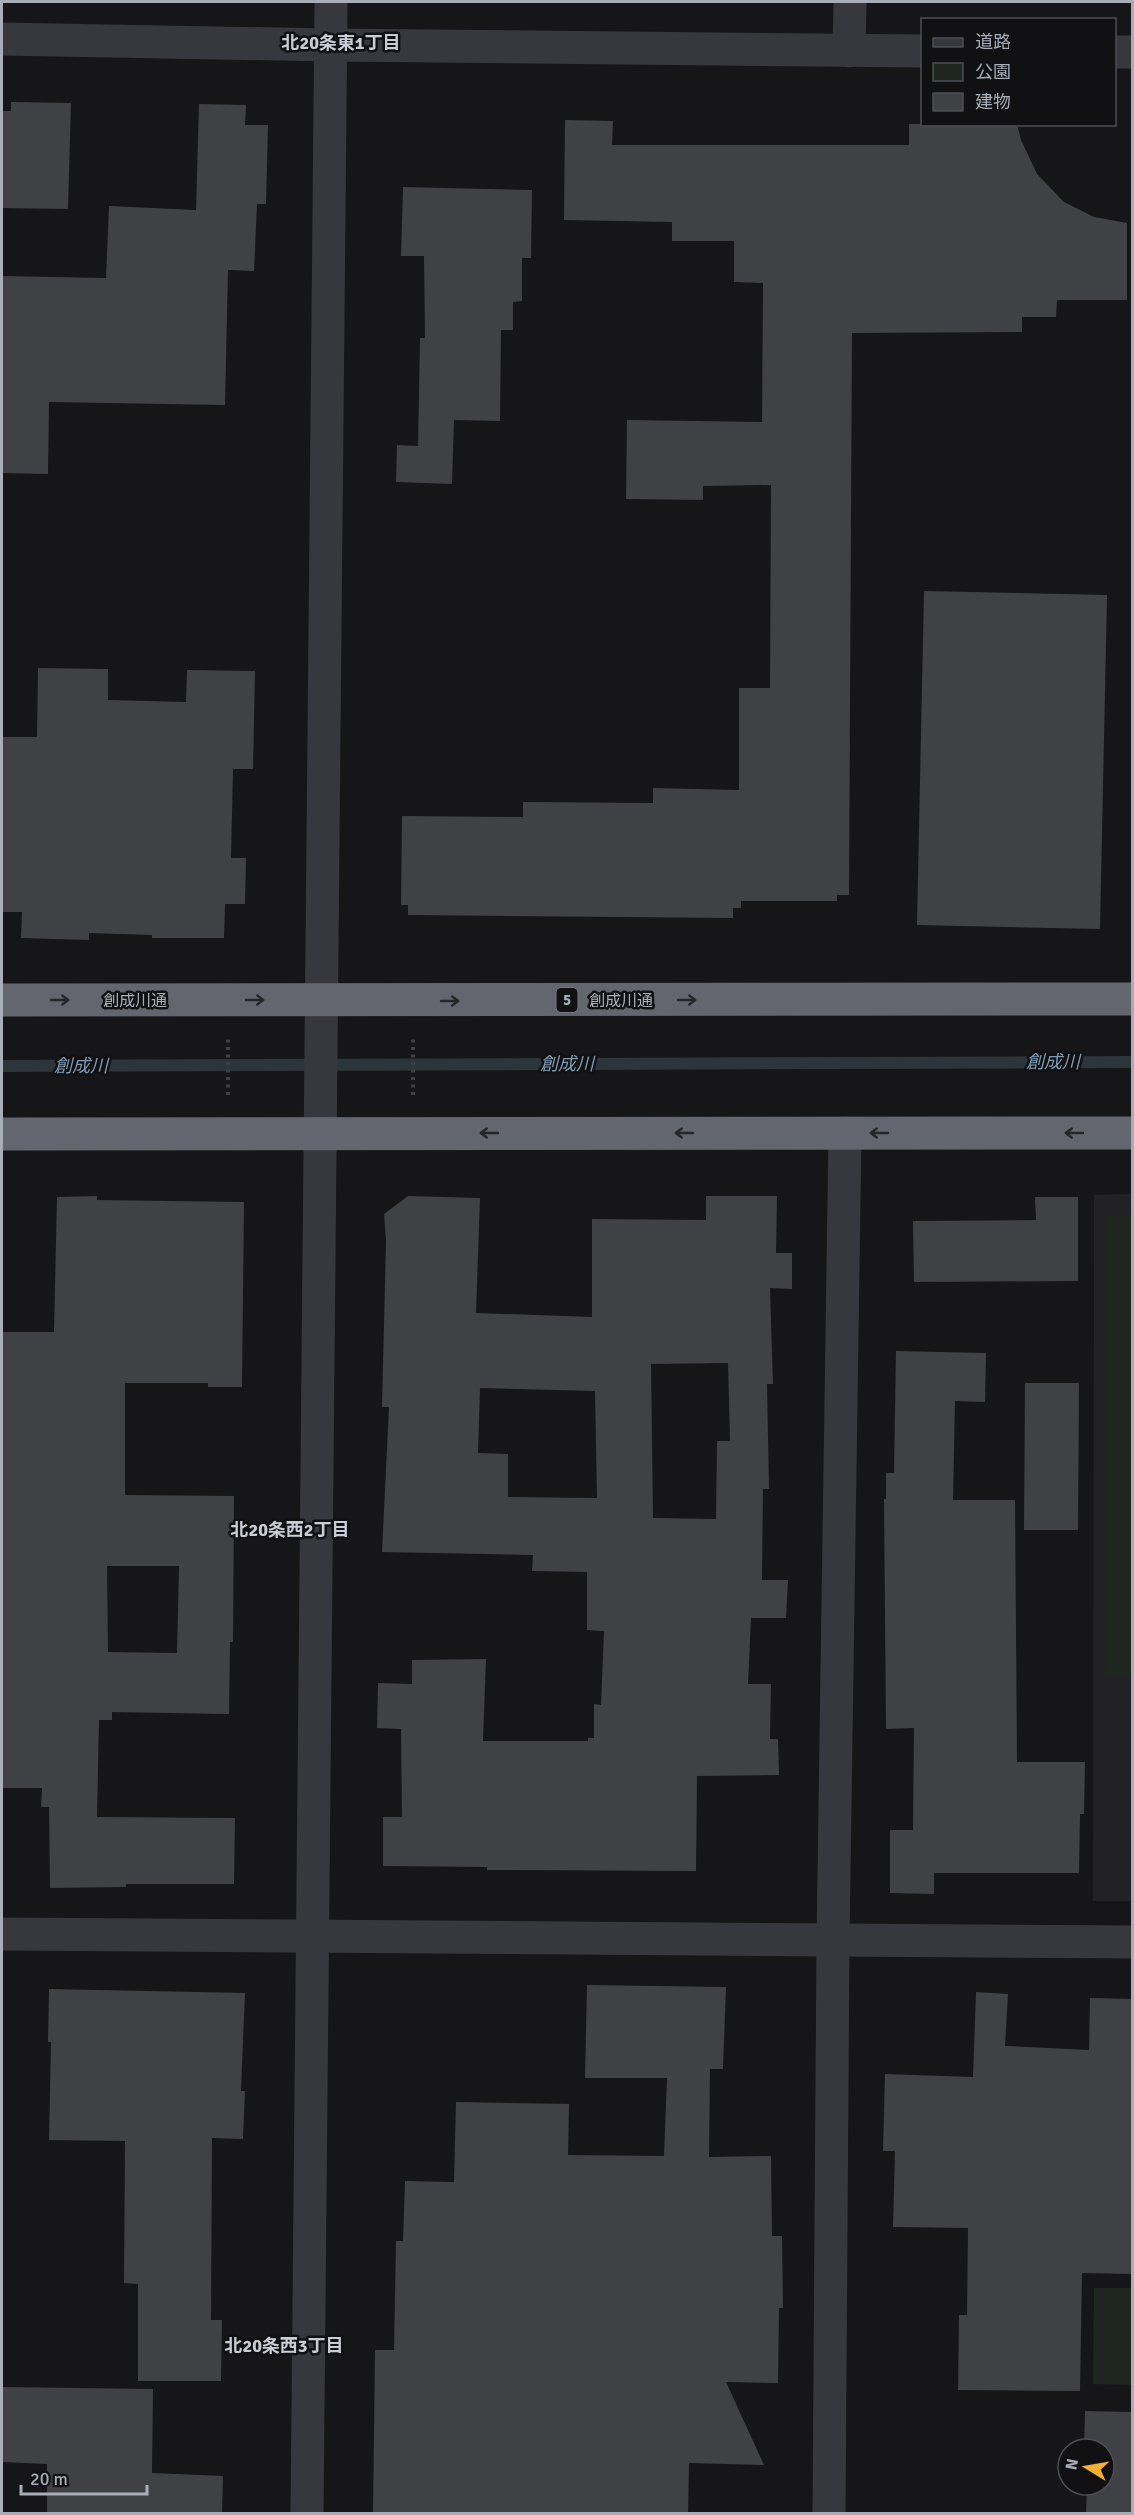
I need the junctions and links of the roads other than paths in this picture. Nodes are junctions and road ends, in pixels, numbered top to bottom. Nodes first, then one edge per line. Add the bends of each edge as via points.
1 (331, 2) edge
2 (850, 2) edge
3 (2, 39) edge
4 (330, 45) junction
5 (849, 51) junction
6 (921, 51) edge
7 (1116, 52) edge
8 (1132, 52) edge
9 (1132, 999) edge
10 (2, 1000) edge
11 (320, 1014) junction
12 (845, 1133) junction
13 (1132, 1133) edge
14 (2, 1134) edge
15 (319, 1134) junction
16 (2, 1934) edge
17 (313, 1936) junction
18 (833, 1940) junction
19 (1132, 1942) edge
20 (307, 2514) edge
21 (828, 2514) edge

1 - 4 street
2 - 5 street
3 - 4 street
4 - 5 street
4 - 11 street
5 - 6 street
7 - 8 street
11 -> 9 highway, 創成川通 / 5
10 -> 11 highway, 創成川通 / 5
11 - 15 street
13 -> 12 highway
12 -> 15 highway
12 - 18 street
14 - 15 highway
15 - 17 street
16 - 17 street
17 - 18 street
17 - 20 street
18 - 19 street
18 - 21 street

